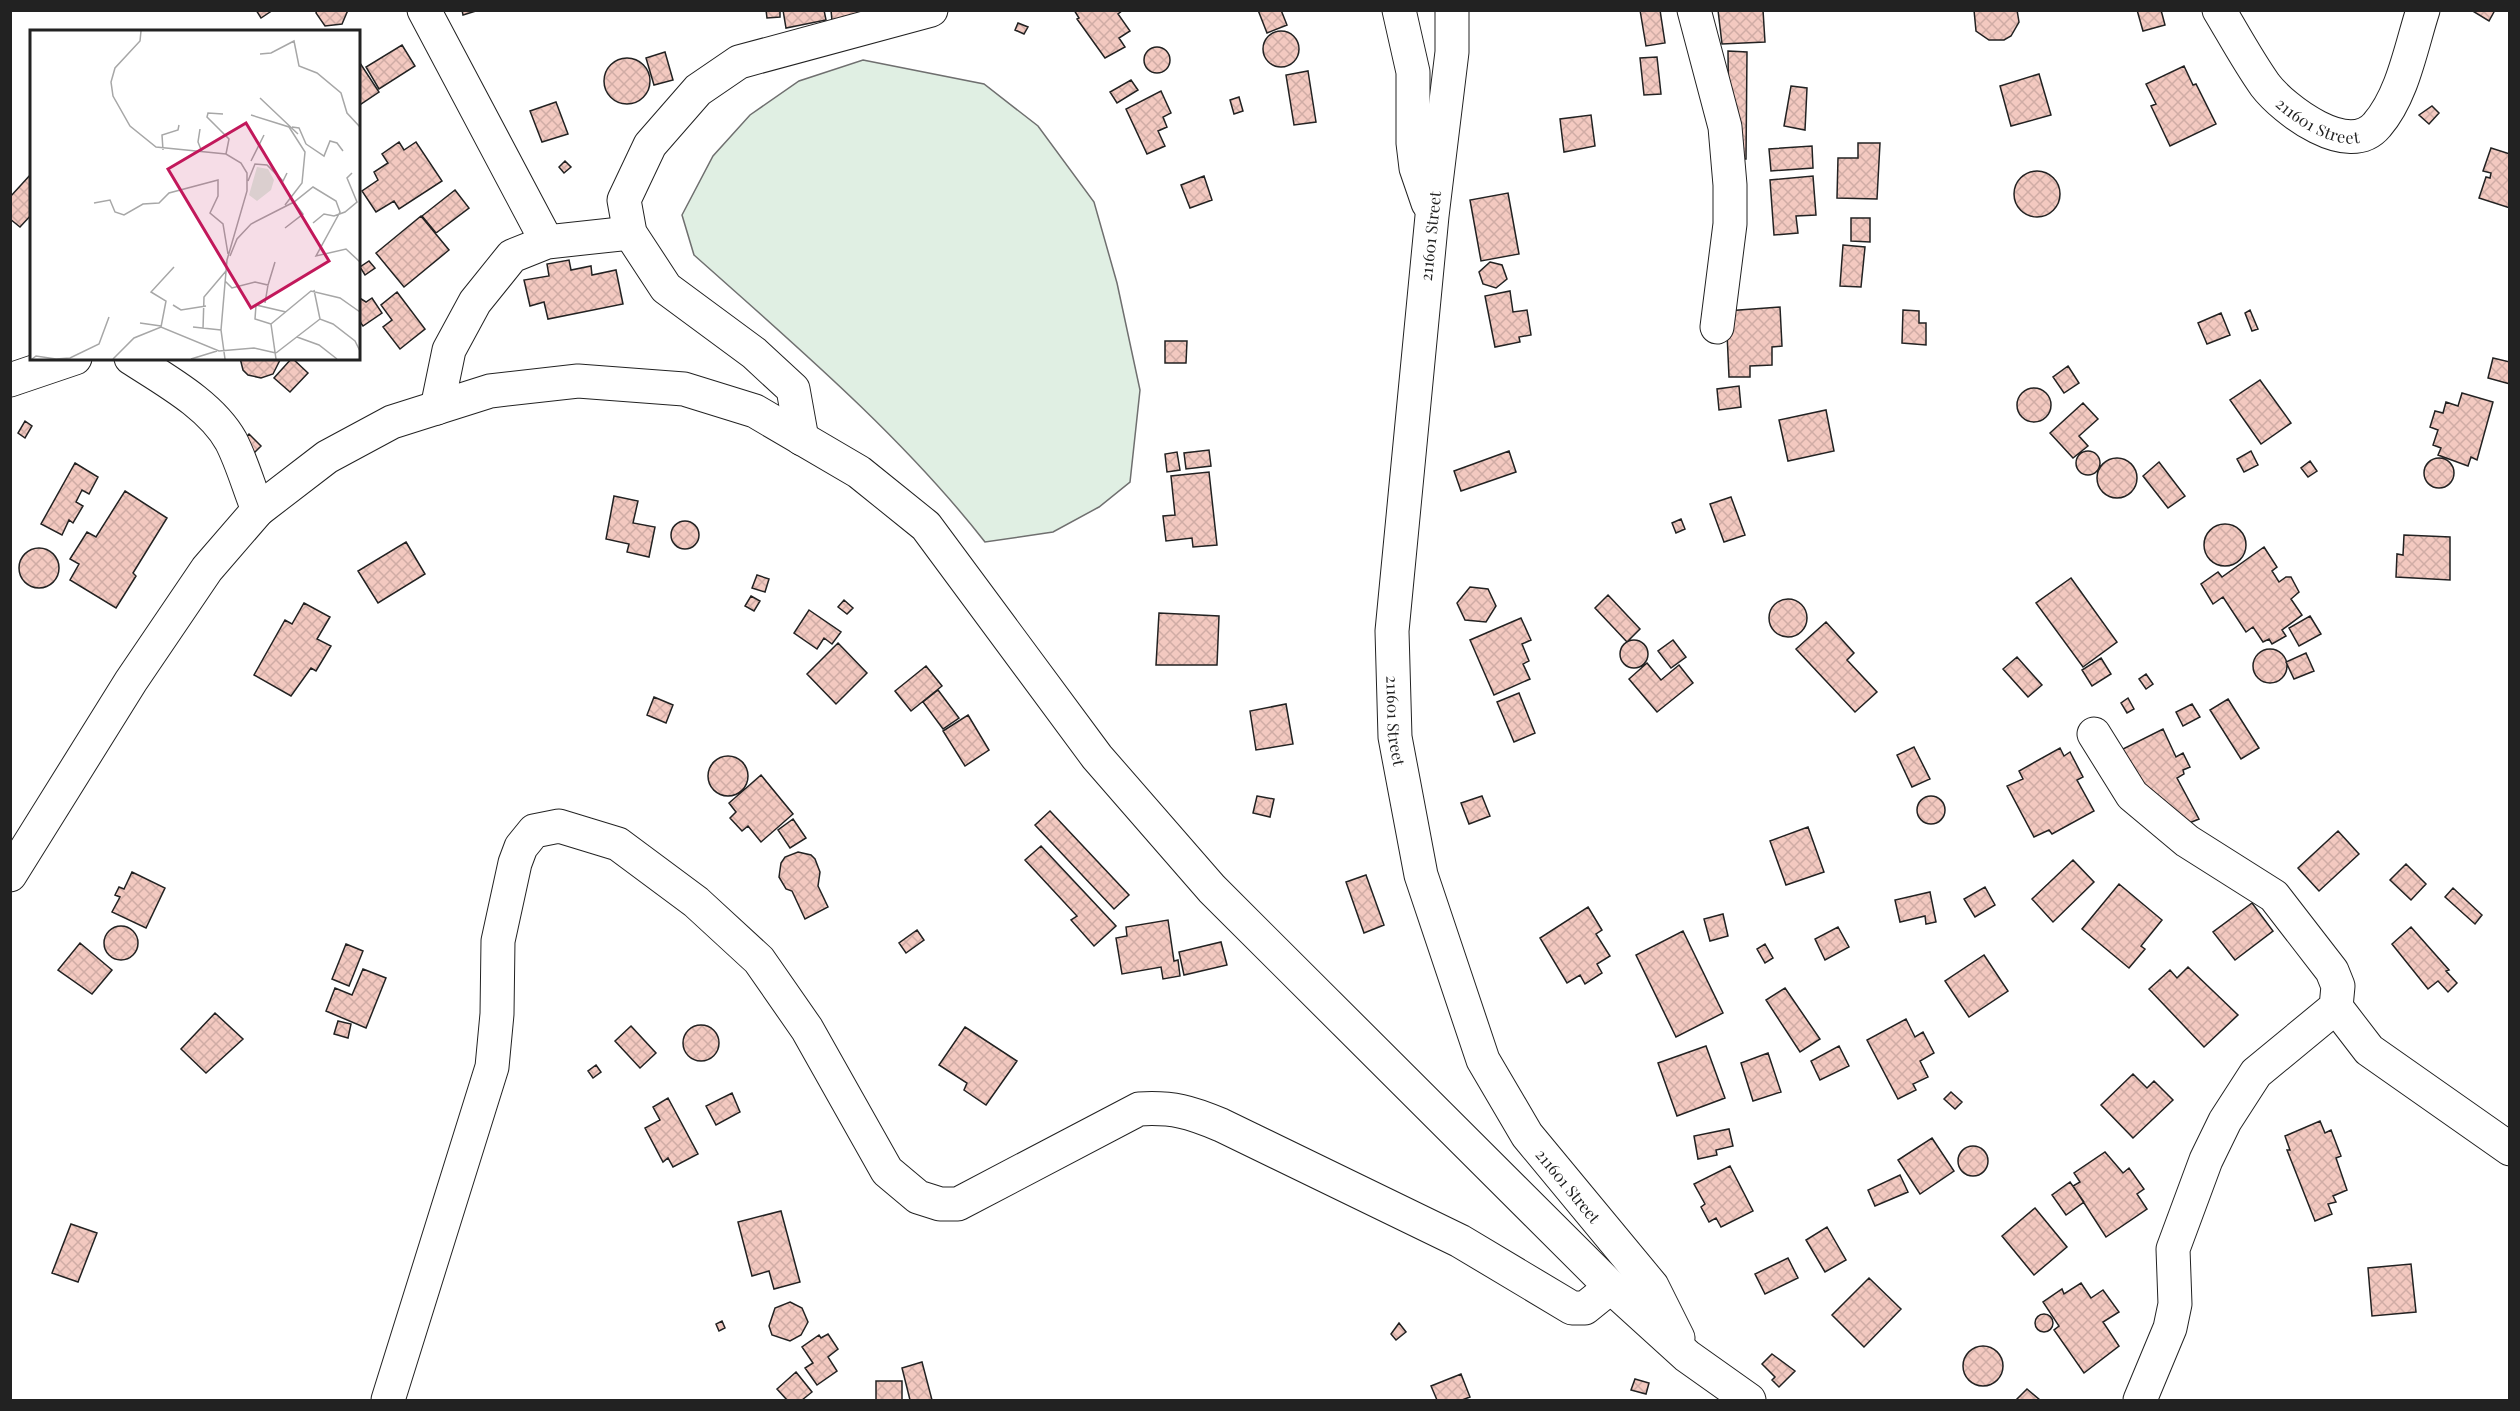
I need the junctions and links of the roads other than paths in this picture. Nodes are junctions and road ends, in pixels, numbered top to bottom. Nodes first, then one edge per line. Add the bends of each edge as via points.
1 (424, 10) edge
2 (931, 10) edge
3 (1399, 10) edge
4 (1452, 10) edge
5 (1694, 10) edge
6 (2219, 10) edge
7 (2423, 10) edge
8 (1432, 216) junction
9 (630, 233) junction
10 (547, 243) junction
11 (1717, 327) dead end
12 (69, 360) edge
13 (134, 360) edge
14 (10, 380) edge
15 (437, 408) junction
16 (802, 439) junction
17 (258, 510) junction
18 (2094, 734) dead end
19 (43, 823) junction
20 (10, 825) edge
21 (10, 875) edge
22 (2336, 1007) junction
23 (2510, 1149) edge
24 (1611, 1287) junction
25 (1687, 1356) junction
26 (388, 1401) edge
27 (1749, 1401) edge
28 (2140, 1401) edge

1 - 10 street
2 - 9 street via 739,62 698,90 650,145 624,200
3 - 8 street via 1413,72 1416,168
4 - 8 street, 211601 Street via 1452,52
5 - 11 street via 1725,127 1730,186 1730,224
6 - 7 street, 211601 Street via 2266,86 2315,128 2345,138 2365,135 2377,126 2398,89
8 - 25 street, 211601 Street via 1392,631 1395,737 1421,875 1482,1060 1527,1135 1652,1286
9 - 10 street
9 - 16 street via 666,288 754,352 793,389
10 - 15 street via 512,256 476,302 449,350
12 - 14 street
13 - 17 street via 210,416 230,440
15 - 16 street via 490,391 578,381 672,388 754,411
15 - 17 street via 392,422 327,457
16 - 24 street via 859,472 926,526 1097,757 1212,889
17 - 19 street via 207,569 131,681
18 - 22 street via 2132,795 2187,841 2274,896 2332,971 2337,986
19 - 20 street
19 - 21 street
22 - 23 street via 2369,1050
22 - 28 street via 2256,1073 2225,1121 2173,1249 2175,1304 2170,1328
24 - 25 street
24 - 26 street via 1585,1308 1572,1308 1460,1241 1221,1125 1189,1111 1168,1108 1139,1109 958,1204 940,1204 918,1197 887,1171 807,1029 759,960 696,902 618,844 559,826 534,831 515,862 498,941 492,1067
25 - 27 street

